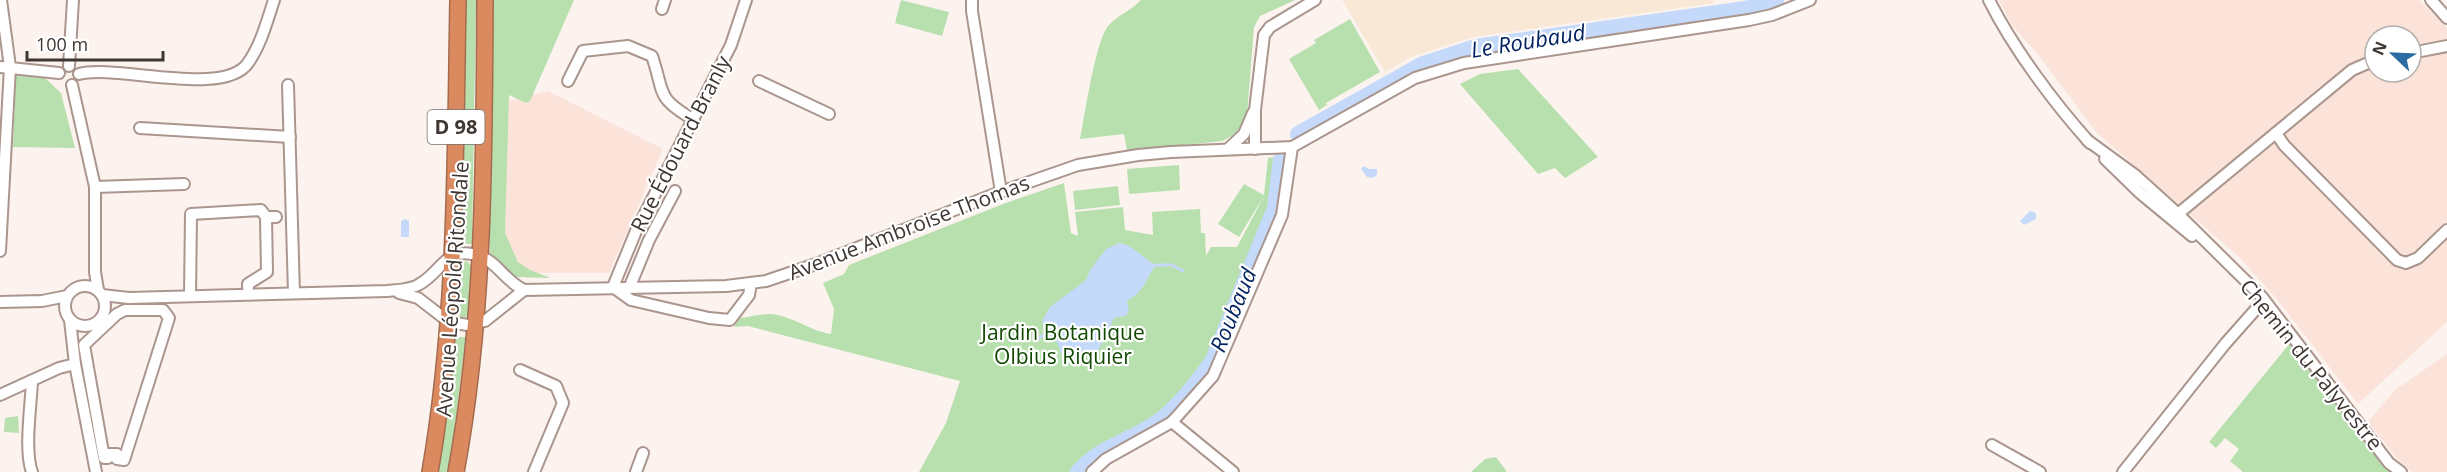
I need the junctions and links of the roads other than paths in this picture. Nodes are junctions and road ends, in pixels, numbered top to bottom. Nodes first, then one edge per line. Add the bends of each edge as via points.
1 (2, 0) edge
2 (72, 0) edge
3 (274, 0) edge
4 (458, 0) edge
5 (484, 0) edge
6 (746, 0) edge
7 (972, 0) edge
8 (1316, 0) edge
9 (1810, 0) edge
10 (1989, 0) edge
11 (2431, 0) edge
12 (2447, 18) edge
13 (2447, 46) edge
14 (2423, 51) edge
15 (2363, 65) edge
16 (69, 66) junction
17 (5, 67) edge
18 (59, 73) junction
19 (79, 74) junction
20 (568, 81) dead end
21 (759, 81) dead end
22 (72, 85) junction
23 (288, 85) dead end
24 (1255, 110) junction
25 (829, 114) dead end
26 (694, 120) junction
27 (140, 128) dead end
28 (2276, 133) junction
29 (1244, 134) junction
30 (290, 137) junction
31 (1292, 147) junction
32 (1228, 149) junction
33 (1251, 149) junction
34 (184, 184) dead end
35 (95, 187) junction
36 (675, 191) dead end
37 (1001, 192) junction
38 (2174, 216) junction
39 (2447, 230) edge
40 (0, 250) edge
41 (453, 255) junction
42 (480, 256) junction
43 (95, 272) junction
44 (751, 283) junction
45 (84, 286) junction
46 (630, 286) junction
47 (248, 287) dead end
48 (613, 287) junction
49 (524, 290) junction
50 (387, 291) junction
51 (100, 293) junction
52 (294, 293) junction
53 (68, 296) junction
54 (190, 296) junction
55 (129, 298) junction
56 (2264, 300) junction
57 (42, 301) junction
58 (0, 303) edge
59 (105, 310) junction
60 (68, 316) junction
61 (449, 322) junction
62 (475, 325) junction
63 (86, 327) junction
64 (72, 342) junction
65 (75, 364) junction
66 (520, 370) dead end
67 (32, 381) junction
68 (0, 395) edge
69 (1172, 422) junction
70 (1992, 445) dead end
71 (643, 453) dead end
72 (104, 458) joint
73 (32, 472) edge
74 (96, 472) edge
75 (430, 472) edge
76 (456, 472) edge
77 (534, 472) edge
78 (636, 472) edge
79 (1092, 472) edge
80 (1233, 472) edge
81 (2040, 472) edge
82 (2123, 472) edge
83 (2401, 472) edge

1 - 17 street
2 - 16 street
3 - 19 street via 248,64 235,75 211,79
4 - 41 highway, Avenue Léopold Ritondale / D 98
5 - 42 highway, Avenue Léopold Ritondale / D 98
6 - 26 street, Rue Édouard Branly via 731,45
7 - 37 street
8 - 24 street via 1270,27 1264,35
9 - 31 street via 1764,17 1464,63 1415,78
10 - 38 street, Chemin du Palyvestre via 2023,56 2073,124 2087,140 2135,176
11 - 12 street
13 - 14 street
15 - 28 street
16 - 18 street
16 - 19 street
17 - 18 street
17 - 40 street
18 - 22 street via 62,82
19 - 22 street
20 - 26 street via 583,51 628,46 652,56 662,95 671,107
21 - 25 street
22 - 35 street
23 - 30 street
24 - 29 street
24 - 33 street
26 - 48 street, Rue Édouard Branly via 636,231
27 - 30 street
28 - 38 street
28 - 39 street via 2397,260 2406,263 2418,258
29 - 32 street
29 - 33 street
30 - 52 street
31 - 33 street, Avenue Ambroise Thomas
31 - 69 street via 1282,215 1220,364 1207,386
32 - 33 street, Avenue Ambroise Thomas
32 - 37 street, Avenue Ambroise Thomas via 1097,162
34 - 35 street
35 - 43 street
36 - 46 street
37 - 44 street, Avenue Ambroise Thomas via 782,277
38 - 56 street, Chemin du Palyvestre
41 - 42 street
41 - 50 street via 419,285
41 - 61 highway, Avenue Léopold Ritondale / D 98
42 - 49 street
42 - 62 highway, Avenue Léopold Ritondale / D 98
43 - 45 street
43 - 51 street
44 - 46 street, Avenue Ambroise Thomas
44 - 48 street via 750,295 730,320 631,300
45 - 51 street
45 - 53 street
46 - 48 street, Avenue Ambroise Thomas
47 - 54 street via 267,272 278,217 261,210 194,214
48 - 49 street, Avenue Ambroise Thomas
49 - 62 street
50 - 52 street
50 - 61 street via 418,298
51 - 55 street
51 - 59 street
52 - 54 street
53 - 57 street
53 - 60 street
54 - 55 street
55 - 59 street
56 - 82 street
56 - 83 street, Chemin du Palyvestre via 2389,463
57 - 58 street
57 - 60 street
59 - 63 street via 100,320
60 - 63 street
60 - 64 street
61 - 62 street
61 - 75 highway, Avenue Léopold Ritondale / D 98
62 - 76 highway, Avenue Léopold Ritondale / D 98
63 - 64 street
64 - 65 street
65 - 67 street
65 - 74 street
66 - 77 street via 556,386 563,403
67 - 68 street
67 - 73 street
69 - 79 street via 1106,459
69 - 80 street
70 - 81 street
71 - 78 street
72 - 72 street via 117,454 117,459 124,460 169,318 163,310 125,310 84,345

